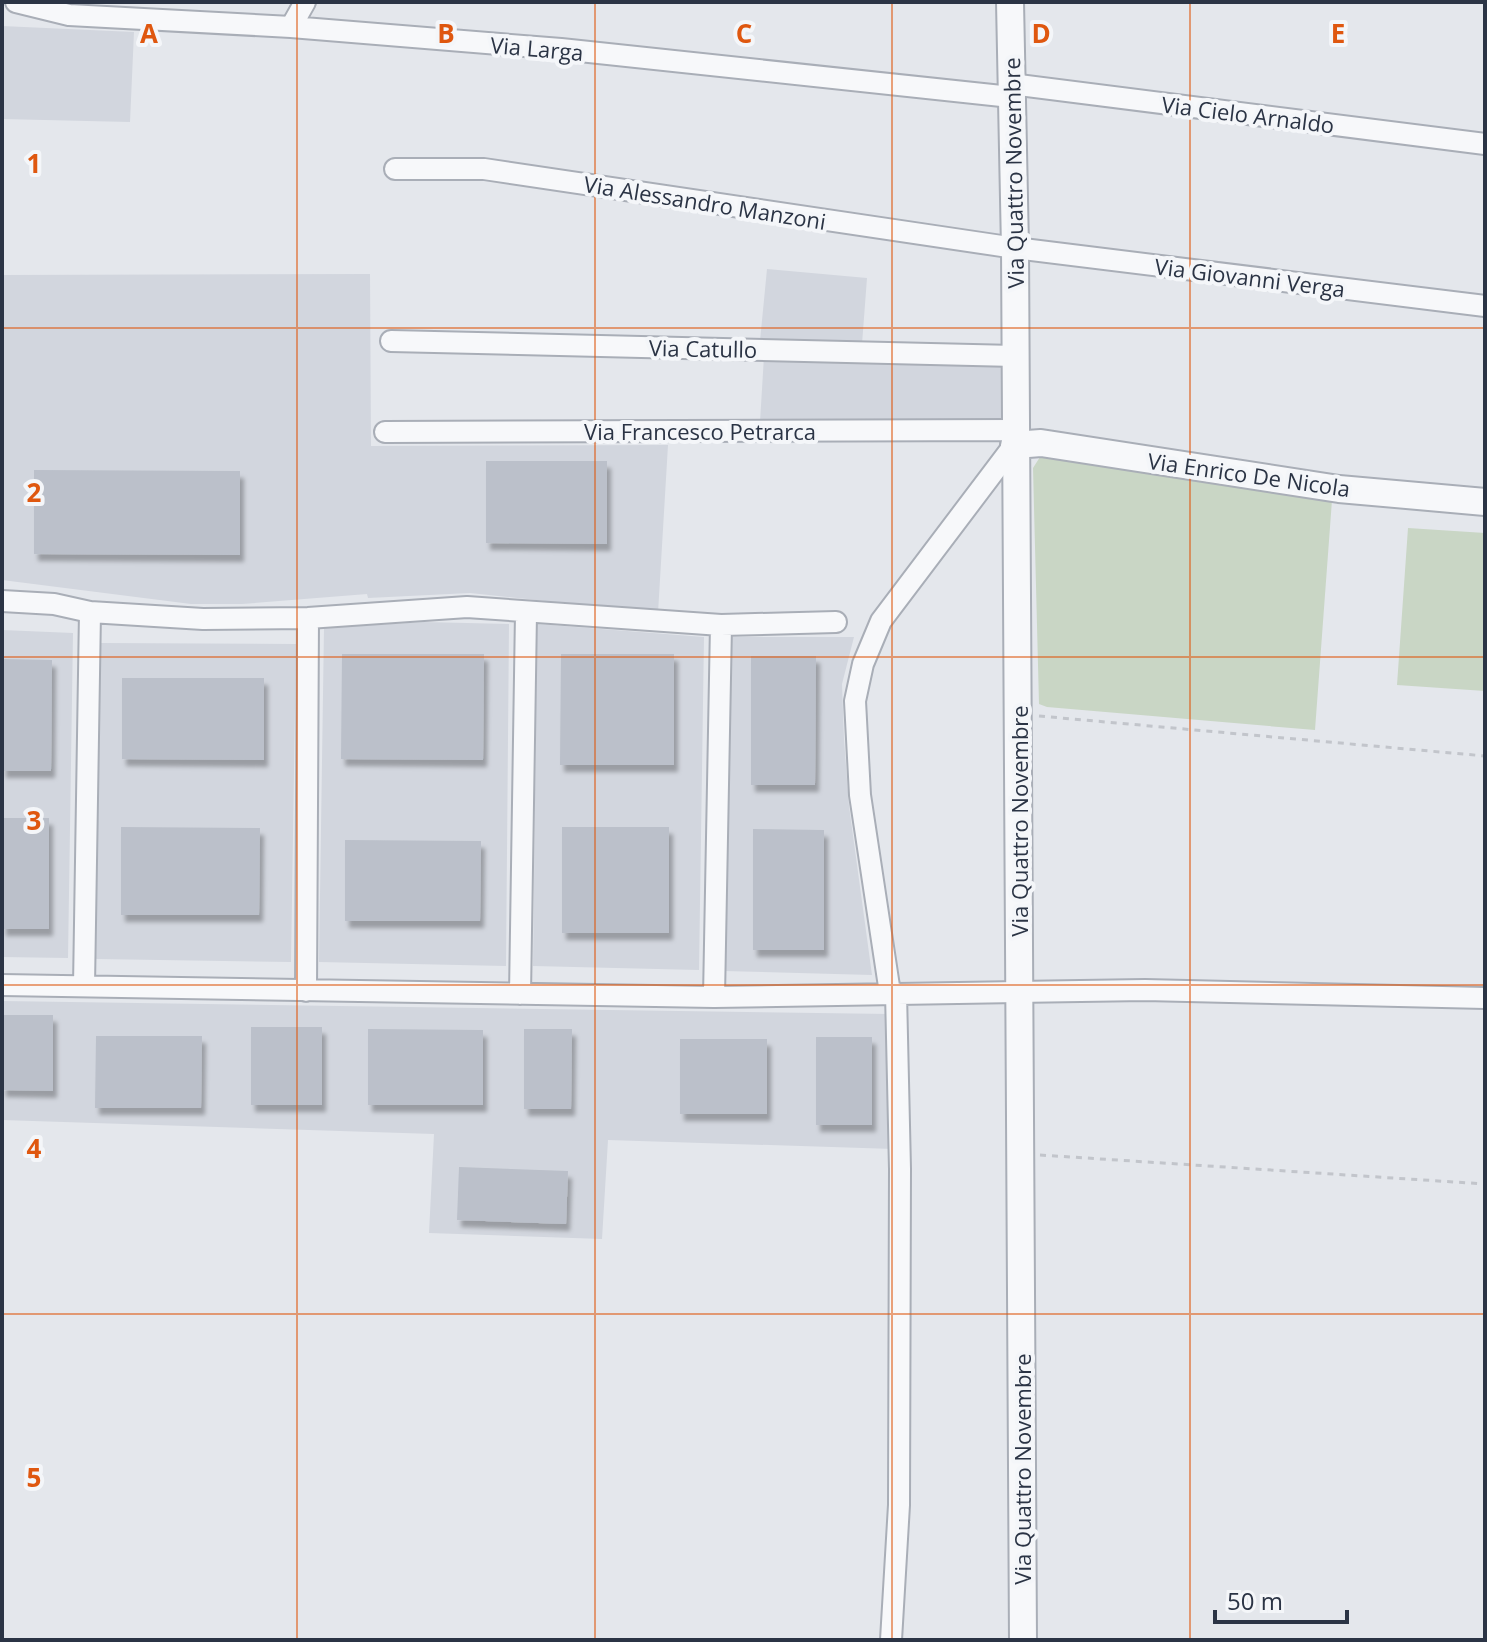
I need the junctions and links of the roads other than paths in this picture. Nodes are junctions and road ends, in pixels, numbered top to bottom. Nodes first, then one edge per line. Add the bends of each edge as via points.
1 (16, 2) edge
2 (305, 2) edge
3 (1010, 2) edge
4 (291, 27) junction
5 (1011, 90) junction
6 (1485, 144) edge
7 (395, 169) dead end
8 (1015, 248) junction
9 (1485, 306) edge
10 (391, 341) dead end
11 (1015, 356) junction
12 (385, 432) dead end
13 (1015, 437) junction
14 (1485, 502) edge
15 (2, 601) edge
16 (90, 612) junction
17 (526, 613) junction
18 (308, 618) junction
19 (836, 622) dead end
20 (721, 625) junction
21 (2, 985) edge
22 (84, 986) junction
23 (306, 991) junction
24 (893, 993) junction
25 (1020, 993) junction
26 (520, 994) junction
27 (714, 997) junction
28 (1485, 998) edge
29 (891, 1640) edge
30 (1023, 1640) edge

1 - 4 street, Via Larga via 69,15
2 - 4 street
3 - 5 street, Via Quattro Novembre
4 - 5 street, Via Larga
5 - 6 street, Via Cielo Arnaldo
5 - 8 street, Via Quattro Novembre
7 - 8 street, Via Alessandro Manzoni via 484,169
8 - 9 street, Via Giovanni Verga
8 - 11 street, Via Quattro Novembre
10 - 11 street, Via Catullo
11 - 13 street, Via Quattro Novembre
12 - 13 street, Via Francesco Petrarca
13 - 14 street, Via Enrico De Nicola via 1339,489
13 - 24 street via 881,621 863,664 855,701 859,783
13 - 25 street, Via Quattro Novembre
15 - 16 street
16 - 18 street
16 - 22 street
17 - 18 street via 467,607
17 - 20 street
17 - 26 street
18 - 23 street
19 - 20 street
20 - 27 street
21 - 22 street
22 - 23 street
23 - 26 street
24 - 25 street
24 - 27 street
24 - 29 street via 900,1169 899,1505
25 - 28 street via 1145,990
25 - 30 street, Via Quattro Novembre
26 - 27 street

